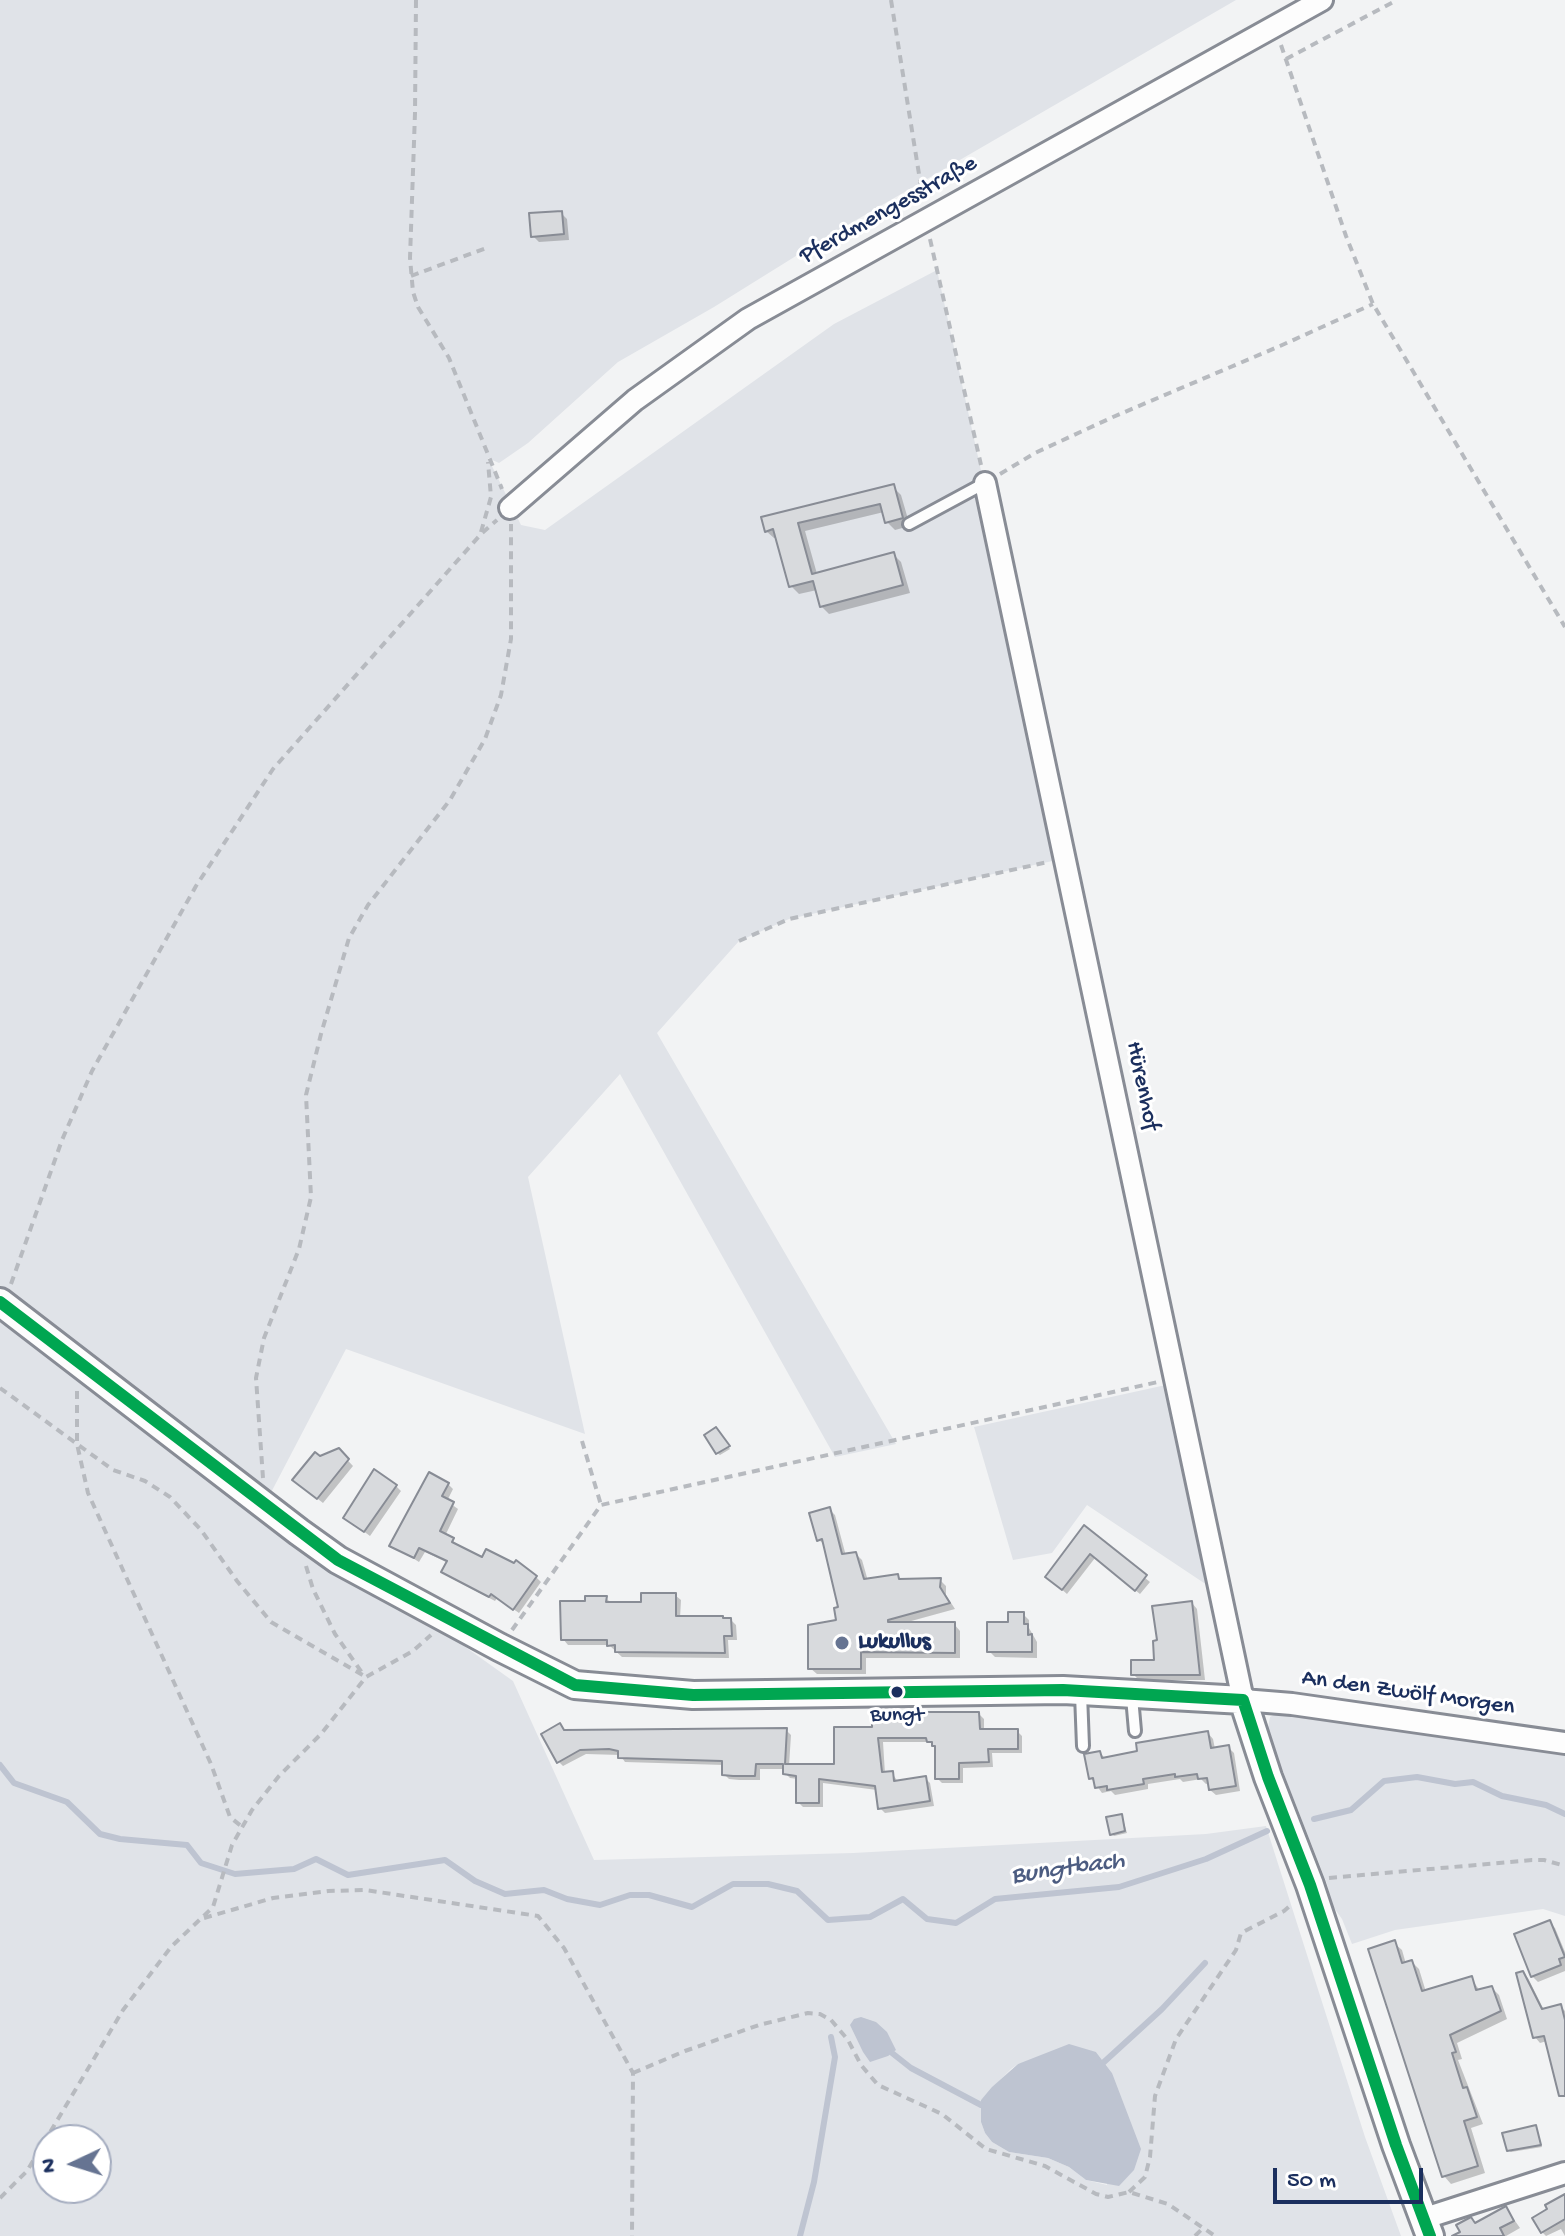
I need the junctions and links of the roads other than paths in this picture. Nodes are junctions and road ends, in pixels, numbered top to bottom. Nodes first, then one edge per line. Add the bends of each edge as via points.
1 (1322, 0) edge
2 (985, 483) joint
3 (510, 508) road end
4 (909, 524) dead end
5 (1, 1303) edge
6 (1081, 1692) junction
7 (1131, 1695) junction
8 (1243, 1700) junction
9 (1135, 1731) dead end
10 (1565, 1743) edge
11 (1083, 1746) dead end
12 (1565, 2173) edge
13 (1426, 2227) edge

1 - 3 street, Pferdmengesstraße via 748,319 635,400
2 - 4 lane
2 - 8 street, Hürenhof
5 - 6 street via 338,1560 575,1685 693,1695
6 - 7 street
6 - 11 lane
7 - 8 street
7 - 9 lane
8 - 10 street, An den Zwölf Morgen
8 - 13 street
12 - 13 street

